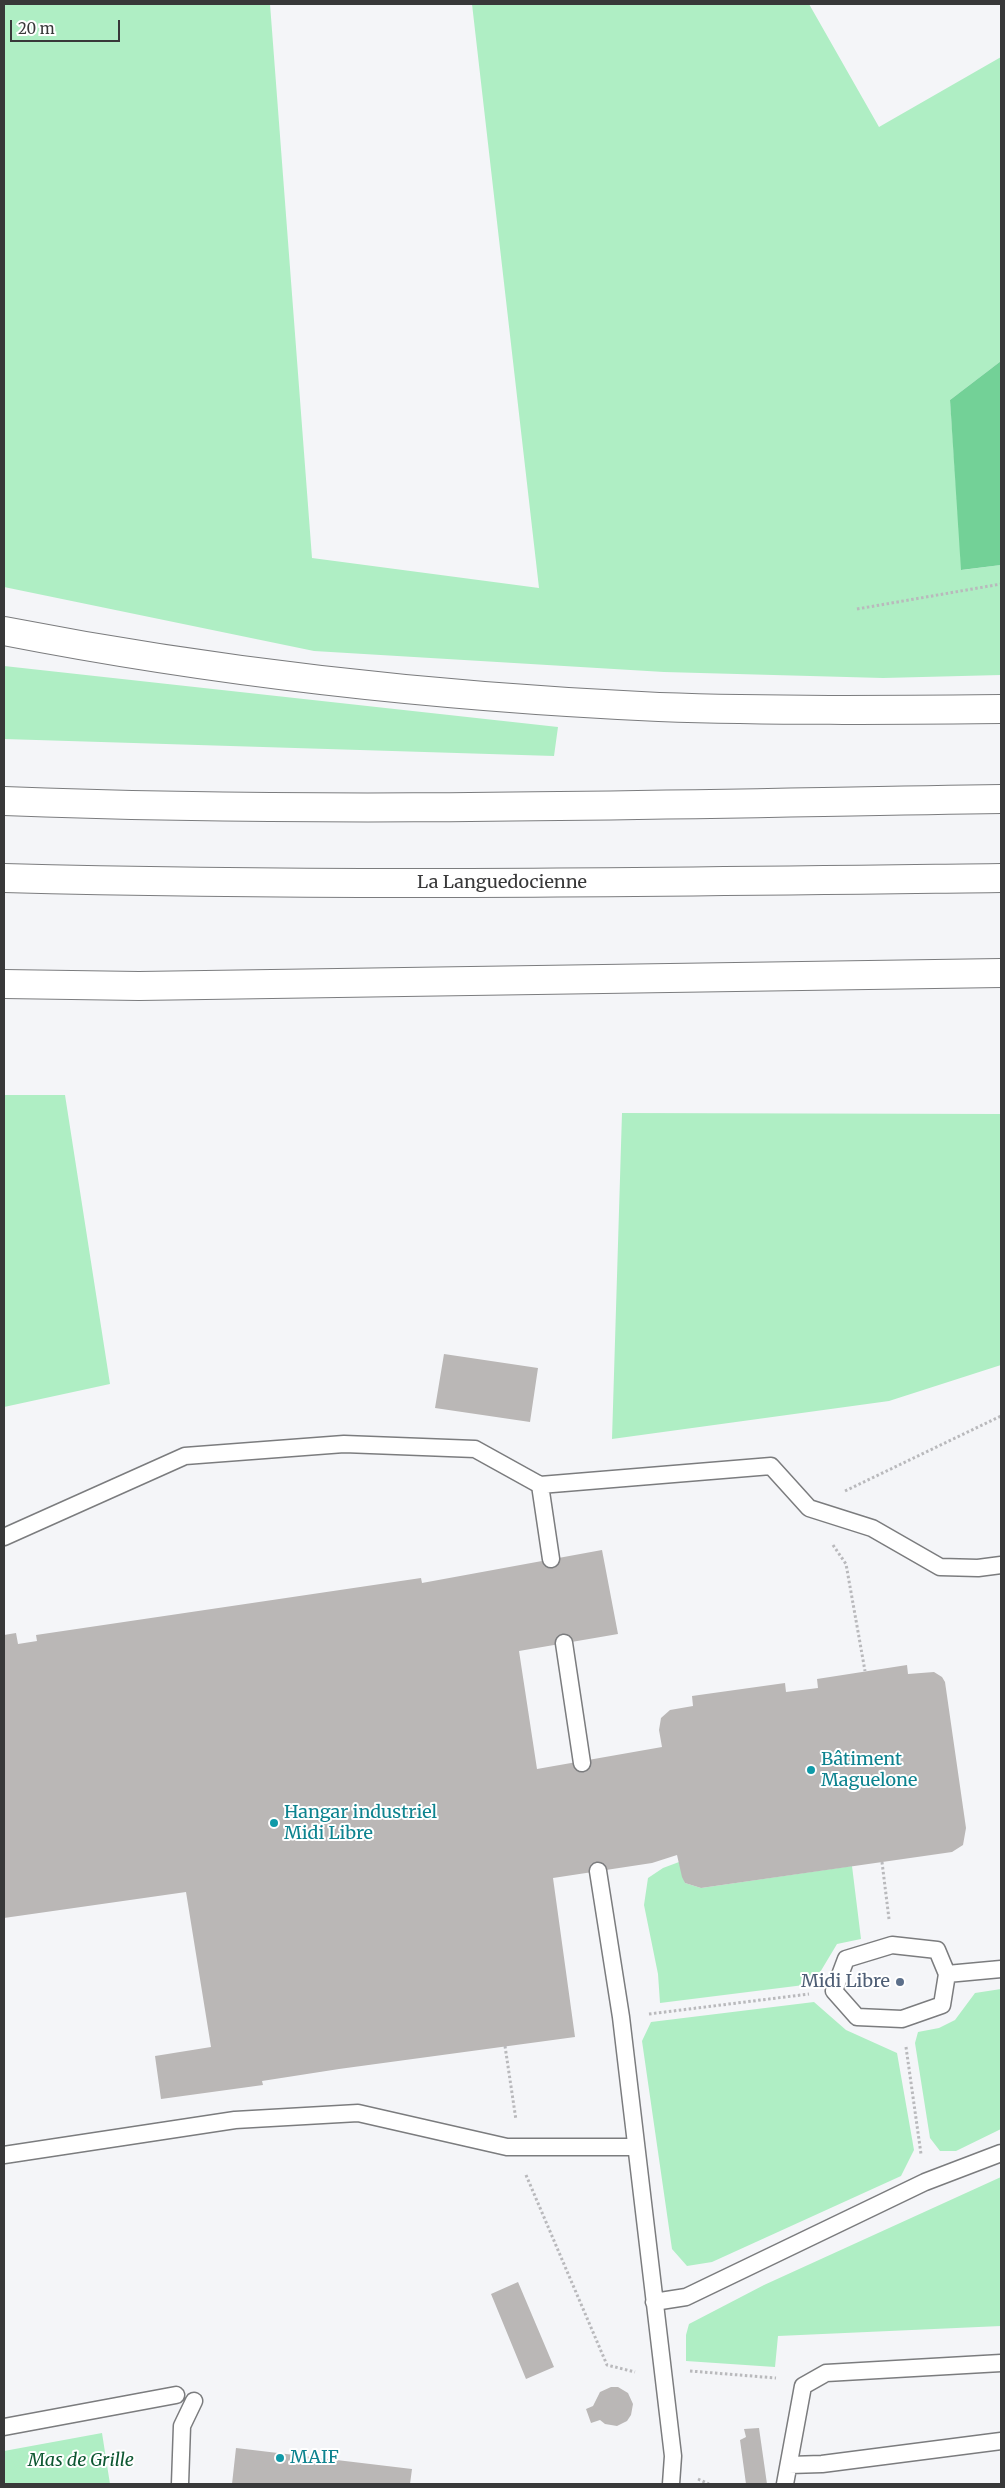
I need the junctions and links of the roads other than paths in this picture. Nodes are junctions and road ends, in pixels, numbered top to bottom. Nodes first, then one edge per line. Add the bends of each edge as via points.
1 (4, 632) edge
2 (1001, 709) edge
3 (1001, 799) edge
4 (4, 801) edge
5 (4, 878) edge
6 (1001, 878) edge
7 (1001, 973) edge
8 (4, 984) edge
9 (540, 1485) junction
10 (4, 1537) edge
11 (551, 1560) dead end
12 (1001, 1565) edge
13 (564, 1644) dead end
14 (582, 1762) dead end
15 (598, 1871) dead end
16 (1001, 1969) edge
17 (947, 1974) junction
18 (636, 2147) junction
19 (1001, 2153) edge
20 (4, 2155) edge
21 (654, 2302) junction
22 (1001, 2363) edge
23 (176, 2395) dead end
24 (194, 2401) dead end
25 (4, 2427) edge
26 (1001, 2441) edge
27 (789, 2466) junction
28 (180, 2484) edge
29 (671, 2484) edge
30 (785, 2484) edge

1 - 2 highway via 263,674 519,698 659,707
3 - 4 highway via 506,806
5 - 6 highway, La Languedocienne via 196,883 497,884
7 - 8 highway via 139,986
9 - 10 lane via 475,1449 344,1444 185,1456
9 - 11 lane
9 - 12 lane via 771,1466 808,1508 872,1528 940,1567
13 - 14 lane
15 - 18 lane via 621,2017
16 - 17 lane
17 - 17 lane via 942,2005 902,2019 857,2017 834,1991 846,1959 892,1945 937,1950
18 - 20 lane via 507,2147 358,2113 235,2120
18 - 21 lane
19 - 21 lane via 925,2182 686,2297
21 - 29 lane via 673,2456
22 - 27 lane via 826,2373 803,2386
23 - 25 lane
24 - 28 lane via 182,2426
26 - 27 lane
27 - 30 lane

